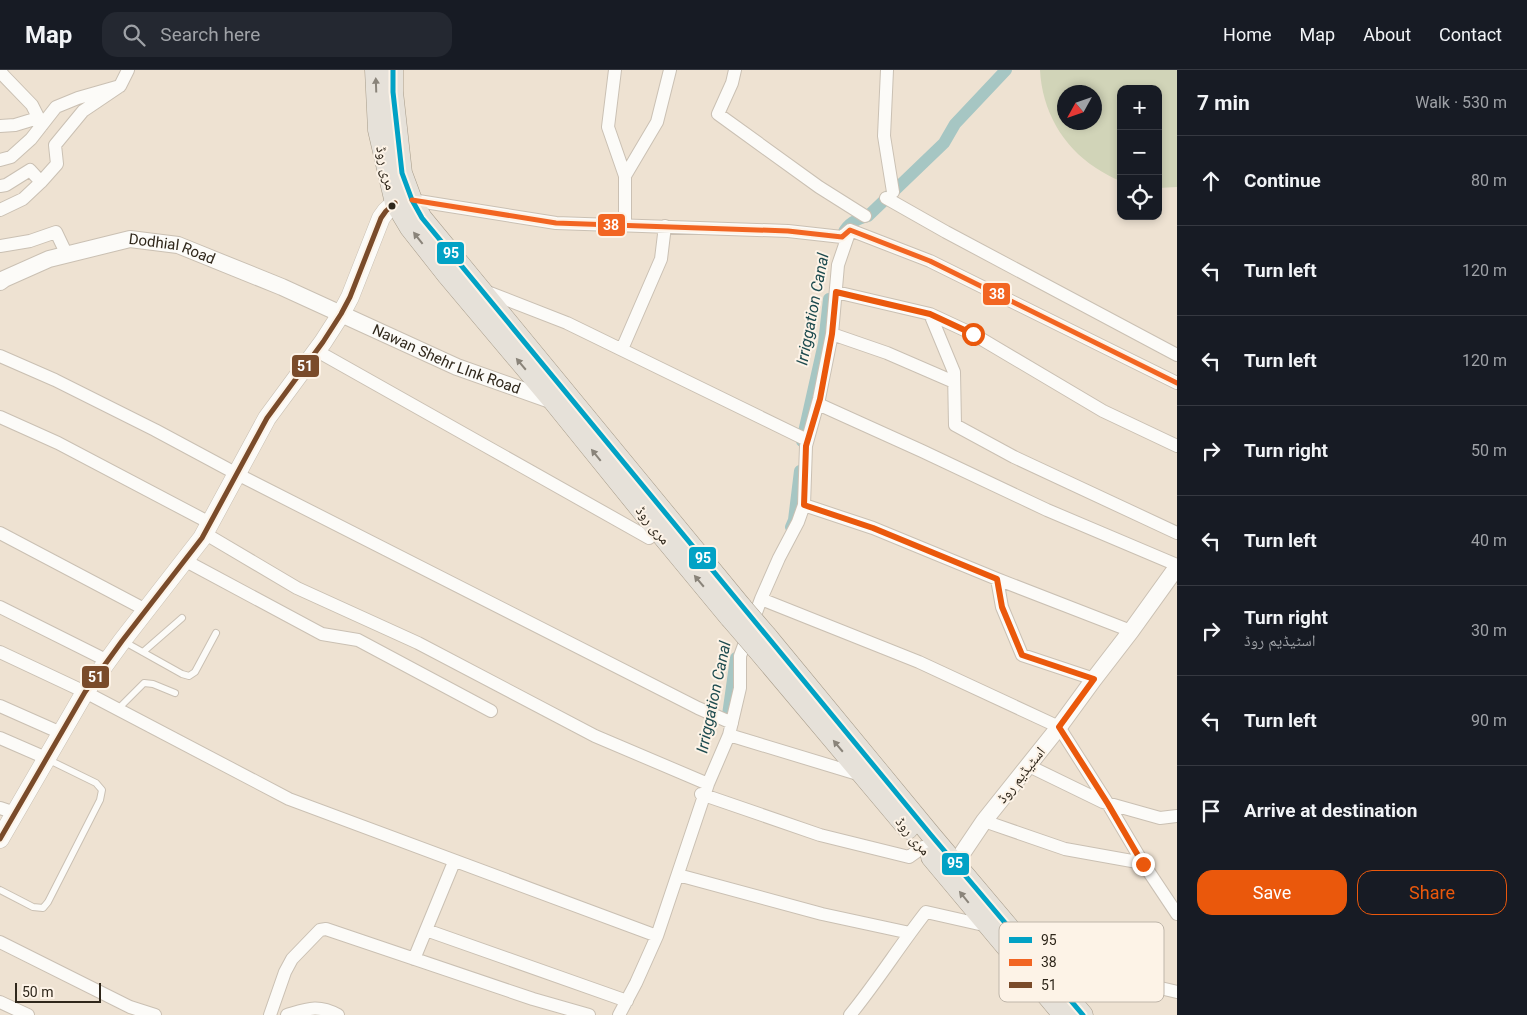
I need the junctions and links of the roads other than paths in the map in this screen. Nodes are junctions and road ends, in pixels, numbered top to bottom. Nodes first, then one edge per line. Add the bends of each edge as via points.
1 (128, 70) edge
2 (375, 70) edge
3 (393, 70) edge
4 (614, 70) edge
5 (670, 70) edge
6 (735, 70) edge
7 (887, 70) edge
8 (0, 71) edge
9 (120, 86) junction
10 (40, 121) junction
11 (0, 126) edge
12 (0, 160) edge
13 (625, 176) junction
14 (41, 182) junction
15 (0, 186) edge
16 (403, 202) junction
17 (0, 210) edge
18 (865, 216) dead end
19 (625, 225) junction
20 (665, 226) junction
21 (850, 230) junction
22 (0, 246) edge
23 (67, 255) junction
24 (0, 282) edge
25 (480, 289) junction
26 (836, 292) junction
27 (341, 314) junction
28 (930, 314) junction
29 (832, 334) junction
30 (622, 349) junction
31 (317, 351) junction
32 (1177, 355) edge
33 (0, 356) edge
34 (954, 382) junction
35 (1177, 383) edge
36 (553, 401) junction
37 (818, 404) junction
38 (0, 416) edge
39 (807, 440) junction
40 (1177, 446) edge
41 (237, 474) junction
42 (804, 505) junction
43 (207, 528) junction
44 (658, 531) junction
45 (0, 533) edge
46 (1177, 533) edge
47 (184, 560) junction
48 (1177, 566) edge
49 (997, 579) junction
50 (761, 600) junction
51 (0, 608) edge
52 (146, 610) junction
53 (736, 613) junction
54 (182, 618) dead end
55 (1131, 631) junction
56 (216, 633) dead end
57 (122, 641) junction
58 (0, 652) edge
59 (143, 652) junction
60 (108, 661) junction
61 (1094, 679) junction
62 (86, 692) junction
63 (175, 692) dead end
64 (0, 706) edge
65 (117, 710) junction
66 (491, 711) dead end
67 (1059, 727) junction
68 (731, 729) junction
69 (61, 733) junction
70 (0, 738) edge
71 (46, 758) junction
72 (1028, 766) junction
73 (872, 779) junction
74 (705, 791) junction
75 (1108, 804) junction
76 (7, 810) edge
77 (1177, 816) edge
78 (984, 821) junction
79 (0, 839) edge
80 (922, 847) junction
81 (454, 862) junction
82 (955, 864) junction
83 (1143, 864) junction
84 (678, 875) junction
85 (0, 890) edge
86 (1177, 914) edge
87 (1001, 922) edge
88 (988, 926) junction
89 (426, 930) junction
90 (910, 933) junction
91 (999, 935) edge
92 (657, 936) junction
93 (0, 942) edge
94 (414, 960) junction
95 (1164, 990) edge
96 (1177, 992) edge
97 (627, 1001) junction
98 (0, 1002) edge
99 (1056, 1002) edge
100 (1070, 1002) edge
101 (28, 1015) edge
102 (155, 1015) edge
103 (270, 1015) edge
104 (287, 1015) edge
105 (338, 1015) edge
106 (589, 1015) edge
107 (619, 1015) edge
108 (850, 1015) edge
109 (1063, 1015) edge
110 (1083, 1015) edge

1 - 9 street
16 -> 2 main road, مری روڈ via 378,130
3 - 16 main road, مری روڈ
4 - 13 street via 608,126
5 - 13 street via 656,122
6 - 18 street via 718,114
7 - 32 street via 884,136 890,195 946,232
8 - 10 street via 32,105
9 - 10 street via 56,107
9 - 14 street via 83,112 54,145 57,164
10 - 11 street
10 - 12 street via 31,139 11,157
13 - 19 street
14 - 15 street via 30,170
14 - 17 street via 24,199
16 - 19 street via 556,223
16 - 25 main road, مری روڈ via 422,218
16 - 27 main road via 386,210 381,218
36 -> 16 main road, مری روڈ via 410,228
19 - 20 street
20 - 21 street via 842,237
20 - 30 street via 661,259
21 - 26 street via 838,264
21 - 35 street via 930,261
22 - 23 street via 56,232
23 - 24 street, Dodhial Road via 48,259
23 - 27 street, Dodhial Road via 130,239 178,245
25 - 30 street via 567,323
25 - 53 main road, مری روڈ
26 - 28 street
26 - 29 street
27 - 31 main road
27 - 36 street, Nawan Shehr LInk Road via 457,366
28 - 34 street via 954,372
28 - 40 street via 973,334 1103,411
29 - 34 street
29 - 37 street
30 - 39 street
31 - 41 main road via 267,418
31 - 44 street via 649,538
33 - 41 street via 55,380
34 - 46 street via 955,425 1014,457
44 -> 36 main road, مری روڈ
37 - 39 street
37 - 48 street
38 - 43 street via 58,443
39 - 42 street
41 - 43 main road
41 - 68 street via 698,708
42 - 49 street via 873,528
42 - 50 street
43 - 47 main road
43 - 74 street via 297,588 418,643
53 -> 44 main road, مری روڈ
45 - 52 street
47 - 52 main road
47 - 66 street via 322,634 358,640
48 - 55 street, اسٹیڈیم روڈ
49 - 55 street
49 - 61 street via 1002,607 1022,655
50 - 67 street via 919,662
50 - 68 street via 740,656 740,688
51 - 60 street
52 - 57 main road
53 - 73 main road, مری روڈ, bridge
54 - 59 lane
55 - 61 street, اسٹیڈیم روڈ
56 - 59 lane via 195,672 189,676
57 - 59 lane
57 - 60 main road
58 - 62 street
60 - 62 main road
61 - 67 street, اسٹیڈیم روڈ
62 - 65 street
62 - 69 main road
63 - 65 lane via 144,683
64 - 69 street
65 - 81 street via 289,799
67 - 72 street, اسٹیڈیم روڈ
67 - 75 street
68 - 73 street
68 - 74 street
69 - 71 main road
70 - 71 street
71 - 76 main road
71 - 85 lane via 96,783 102,790 100,800 43,908 33,908
72 - 75 street
72 - 78 street, اسٹیڈیم روڈ
73 - 80 main road, مری روڈ
73 - 82 main road, مری روڈ
74 - 80 street via 820,835 909,857
74 - 84 street
75 - 77 street via 1160,818
75 - 83 street
76 - 79 main road
78 - 82 street, اسٹیڈیم روڈ
78 - 83 street via 1065,849
88 -> 80 main road, مری روڈ
81 - 89 street
81 - 92 street
82 - 87 main road, مری روڈ
83 - 86 street
84 - 90 street via 822,914
84 - 92 street
88 - 90 street via 926,912
88 - 91 main road, مری روڈ
89 - 94 street
89 - 97 street
90 - 108 street
92 - 97 street
93 - 102 street via 130,1006
94 - 103 street via 326,929 320,930 292,959
94 - 106 street
95 - 96 street
97 - 107 street
98 - 101 street
99 - 109 main road, مری روڈ
100 - 110 main road, مری روڈ
104 - 105 street via 312,1008

